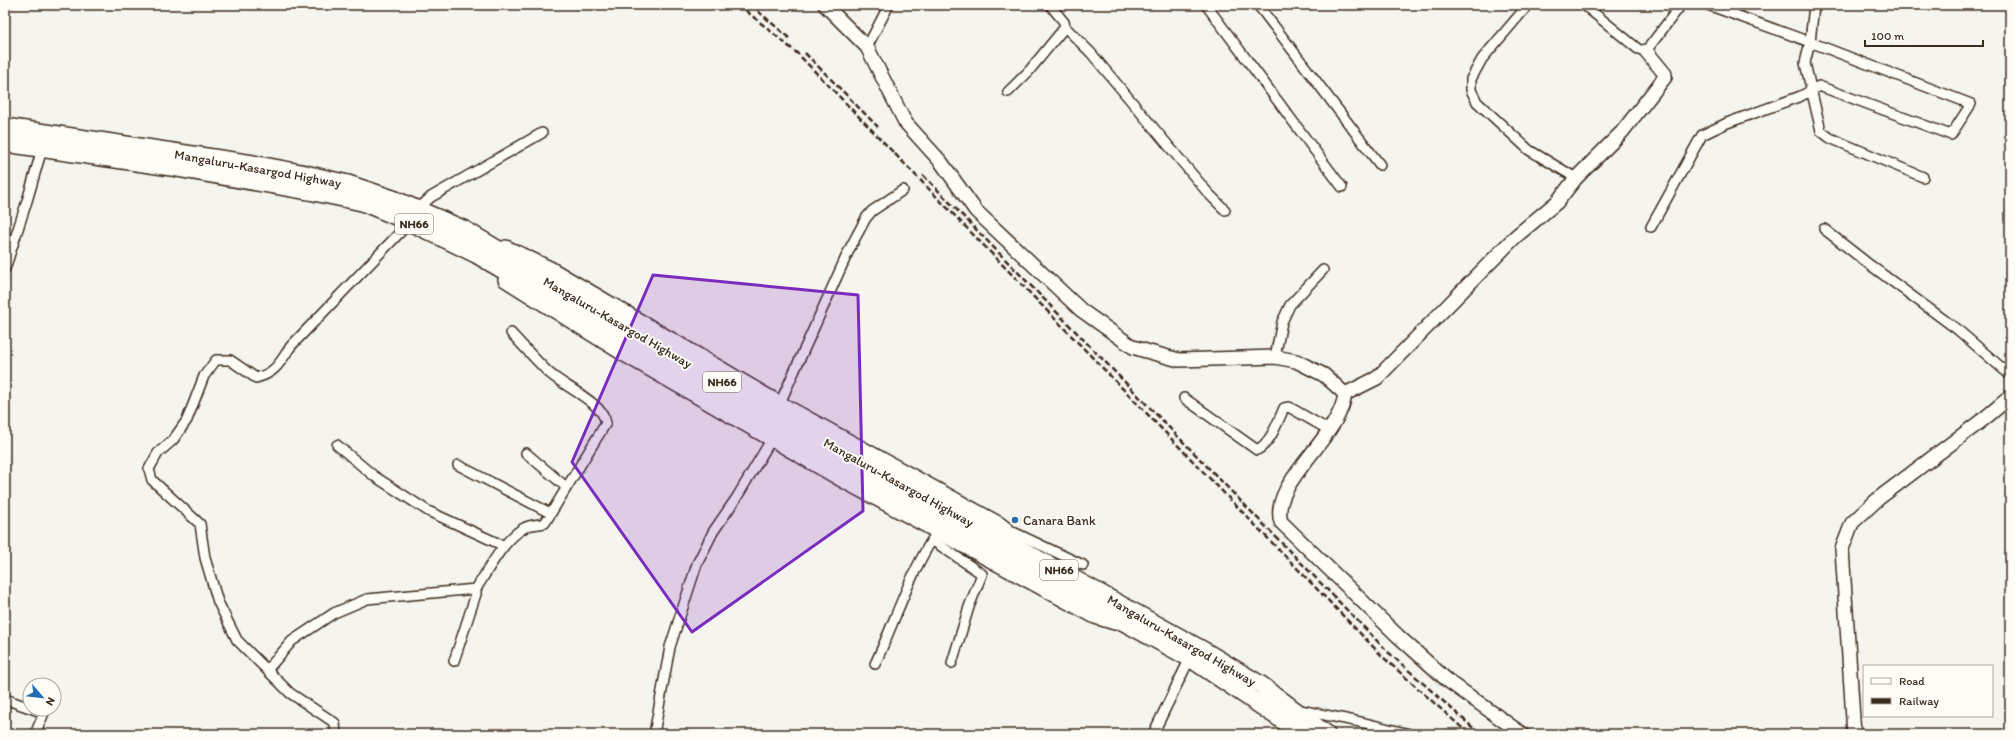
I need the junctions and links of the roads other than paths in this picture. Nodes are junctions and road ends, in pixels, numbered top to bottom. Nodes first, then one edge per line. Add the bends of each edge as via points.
1 (825, 5) edge
2 (890, 5) edge
3 (1050, 5) edge
4 (1206, 5) edge
5 (1258, 5) edge
6 (1528, 5) edge
7 (1584, 5) edge
8 (1680, 5) edge
9 (1708, 5) edge
10 (1814, 5) edge
11 (1065, 27) junction
12 (1810, 42) junction
13 (867, 47) junction
14 (1646, 51) junction
15 (1810, 90) junction
16 (1008, 92) dead end
17 (5, 127) edge
18 (542, 133) dead end
19 (5, 144) edge
20 (42, 149) junction
21 (1380, 165) dead end
22 (1923, 177) dead end
23 (1576, 178) junction
24 (1342, 187) dead end
25 (903, 190) dead end
26 (1225, 210) dead end
27 (414, 215) junction
28 (1651, 227) dead end
29 (1824, 229) dead end
30 (480, 248) junction
31 (5, 269) edge
32 (1324, 270) dead end
33 (512, 334) dead end
34 (1275, 357) junction
35 (2010, 375) edge
36 (1345, 394) junction
37 (2010, 397) edge
38 (1184, 398) dead end
39 (780, 420) junction
40 (1329, 430) junction
41 (337, 445) dead end
42 (526, 453) dead end
43 (458, 465) dead end
44 (566, 487) junction
45 (550, 513) junction
46 (1009, 530) junction
47 (935, 536) junction
48 (504, 546) junction
49 (1020, 549) junction
50 (1083, 565) dead end
51 (476, 589) junction
52 (1137, 629) junction
53 (1190, 658) junction
54 (454, 661) dead end
55 (952, 663) dead end
56 (875, 664) dead end
57 (267, 670) junction
58 (5, 699) edge
59 (22, 705) edge
60 (42, 717) edge
61 (1289, 722) edge
62 (35, 734) edge
63 (336, 734) edge
64 (654, 734) edge
65 (1153, 734) edge
66 (1304, 734) edge
67 (1326, 734) edge
68 (1410, 734) edge
69 (1522, 734) edge
70 (1854, 734) edge

1 - 13 street
2 - 13 street
3 - 11 street
4 - 24 street
5 - 21 street
6 - 23 street via 1482,59 1470,79 1472,90 1477,102 1529,150
7 - 14 street via 1638,49
8 - 14 street
9 - 12 street
10 - 12 street
11 - 16 street
11 - 26 street via 1091,53
12 - 15 street via 1805,63
12 - 15 street via 1971,104 1950,135 1819,86
13 - 34 street via 905,122 941,162 976,211 1081,310 1133,347 1178,360
14 - 23 street via 1665,77 1622,132
15 - 22 street via 1821,131 1830,138
15 - 28 street via 1801,96 1727,123 1702,135
17 - 27 highway, Mangaluru-Kasargod Highway / NH66 via 301,173 348,184
18 - 27 street via 431,197
19 - 20 highway, Mangaluru-Kasargod Highway / NH66
20 - 27 highway, Mangaluru-Kasargod Highway / NH66 via 172,167 314,192
20 - 31 street
23 - 36 street via 1557,202 1515,237 1377,378
25 - 39 street via 866,218 850,248
27 - 30 highway, Mangaluru-Kasargod Highway / NH66
27 - 57 street via 291,346 268,375 256,378 230,360 216,360 204,376 187,420 173,440 158,453 150,469 152,480 200,524 205,558 218,602 237,640
29 - 35 street via 1958,330
30 - 39 highway, Mangaluru-Kasargod Highway / NH66
30 - 39 street via 492,271 630,358
32 - 34 street via 1290,305 1282,322
33 - 44 street via 549,373 588,400 605,416 606,423
34 - 36 street via 1296,361 1324,375
36 - 40 street via 1341,410
37 - 70 street via 1879,498 1852,523 1842,548
38 - 40 street via 1257,450 1274,430 1284,408 1289,407
39 - 46 street
39 - 47 street via 845,482
39 - 49 highway, Mangaluru-Kasargod Highway / NH66
39 - 52 highway, Mangaluru-Kasargod Highway / NH66
39 - 64 street via 737,497 713,532 697,564 670,647
40 - 69 street via 1280,500 1278,512 1281,522 1447,680
41 - 48 street via 374,476 428,511
42 - 44 street
43 - 45 street
44 - 45 street via 565,493
45 - 48 street via 545,523 523,528
46 - 49 street
46 - 50 street
47 - 52 street via 1095,617
47 - 55 street via 982,574 969,606
47 - 56 street via 902,598
48 - 51 street
49 - 61 highway, Mangaluru-Kasargod Highway / NH66 via 1261,685
51 - 54 street
51 - 57 street via 367,599 334,613 292,641
52 - 53 highway, Mangaluru-Kasargod Highway / NH66
53 - 61 highway, Mangaluru-Kasargod Highway / NH66
53 - 65 street
57 - 63 street via 290,693 335,723
58 - 59 street
60 - 62 street
61 - 66 highway, Mangaluru-Kasargod Highway / NH66
61 - 67 highway, Mangaluru-Kasargod Highway / NH66
61 - 68 street via 1365,723

